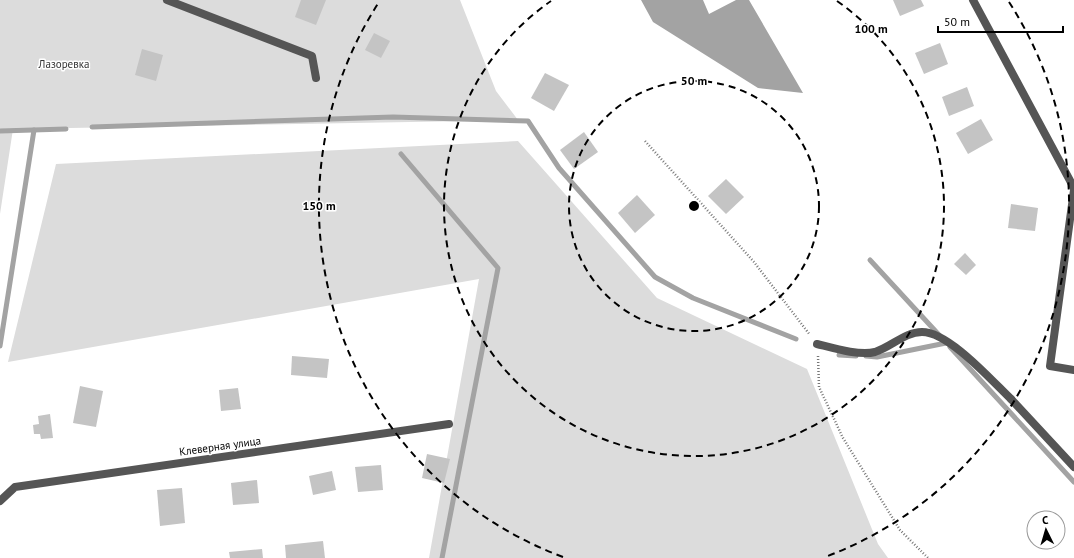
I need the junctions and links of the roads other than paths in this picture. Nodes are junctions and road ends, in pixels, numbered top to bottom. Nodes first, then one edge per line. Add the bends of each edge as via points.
1 (167, 0) edge
2 (974, 0) edge
3 (316, 78) dead end
4 (1074, 189) edge
5 (817, 344) road end
6 (1074, 370) edge
7 (449, 424) dead end
8 (1074, 467) edge
9 (0, 501) edge

1 - 3 street via 312,56
2 - 4 street
4 - 6 street via 1050,366
5 - 8 street via 852,352 874,352 914,332 937,336 953,344 1011,399
7 - 9 street, Клеверная улица via 15,487

